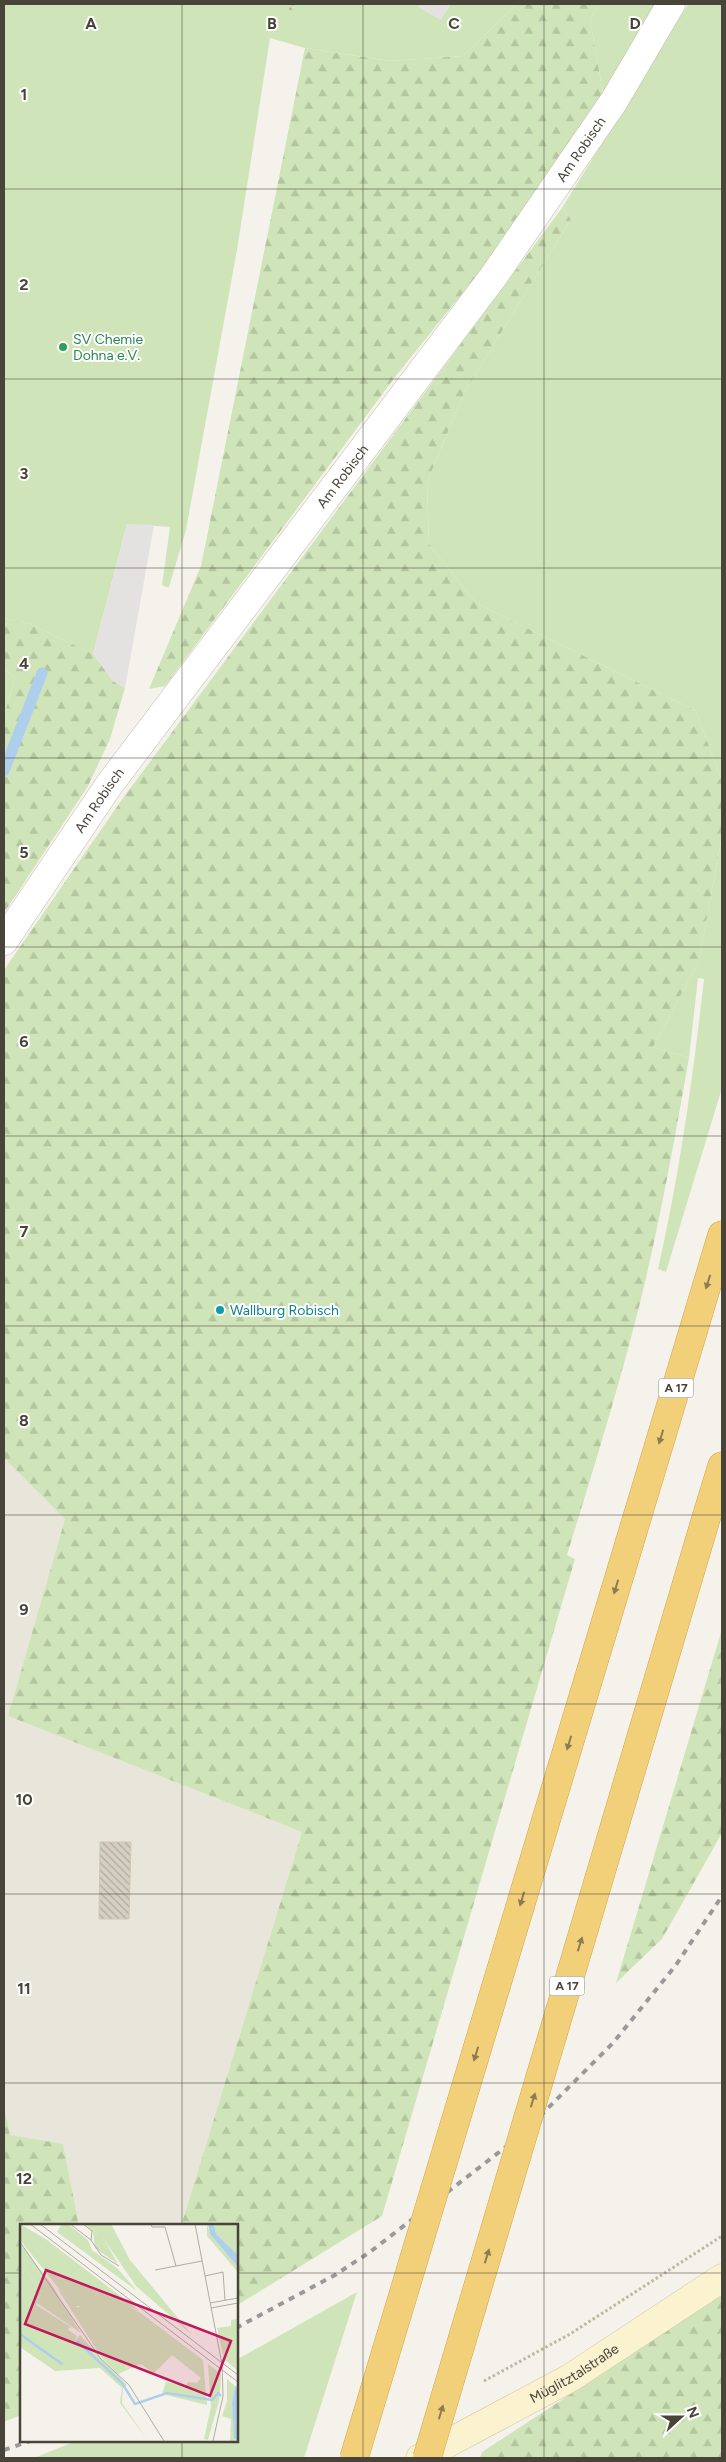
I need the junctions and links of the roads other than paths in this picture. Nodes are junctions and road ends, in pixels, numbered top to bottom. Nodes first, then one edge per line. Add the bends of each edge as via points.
1 (671, 4) edge
2 (4, 941) edge
3 (722, 1235) edge
4 (722, 1466) edge
5 (722, 2278) edge
6 (354, 2458) edge
7 (420, 2458) edge
8 (427, 2458) edge

1 - 2 street, Am Robisch via 614,101 493,277 110,785
3 -> 6 highway, A 17, bridge
8 -> 4 highway, A 17, bridge
5 - 7 main road, Müglitztalstraße via 570,2378

